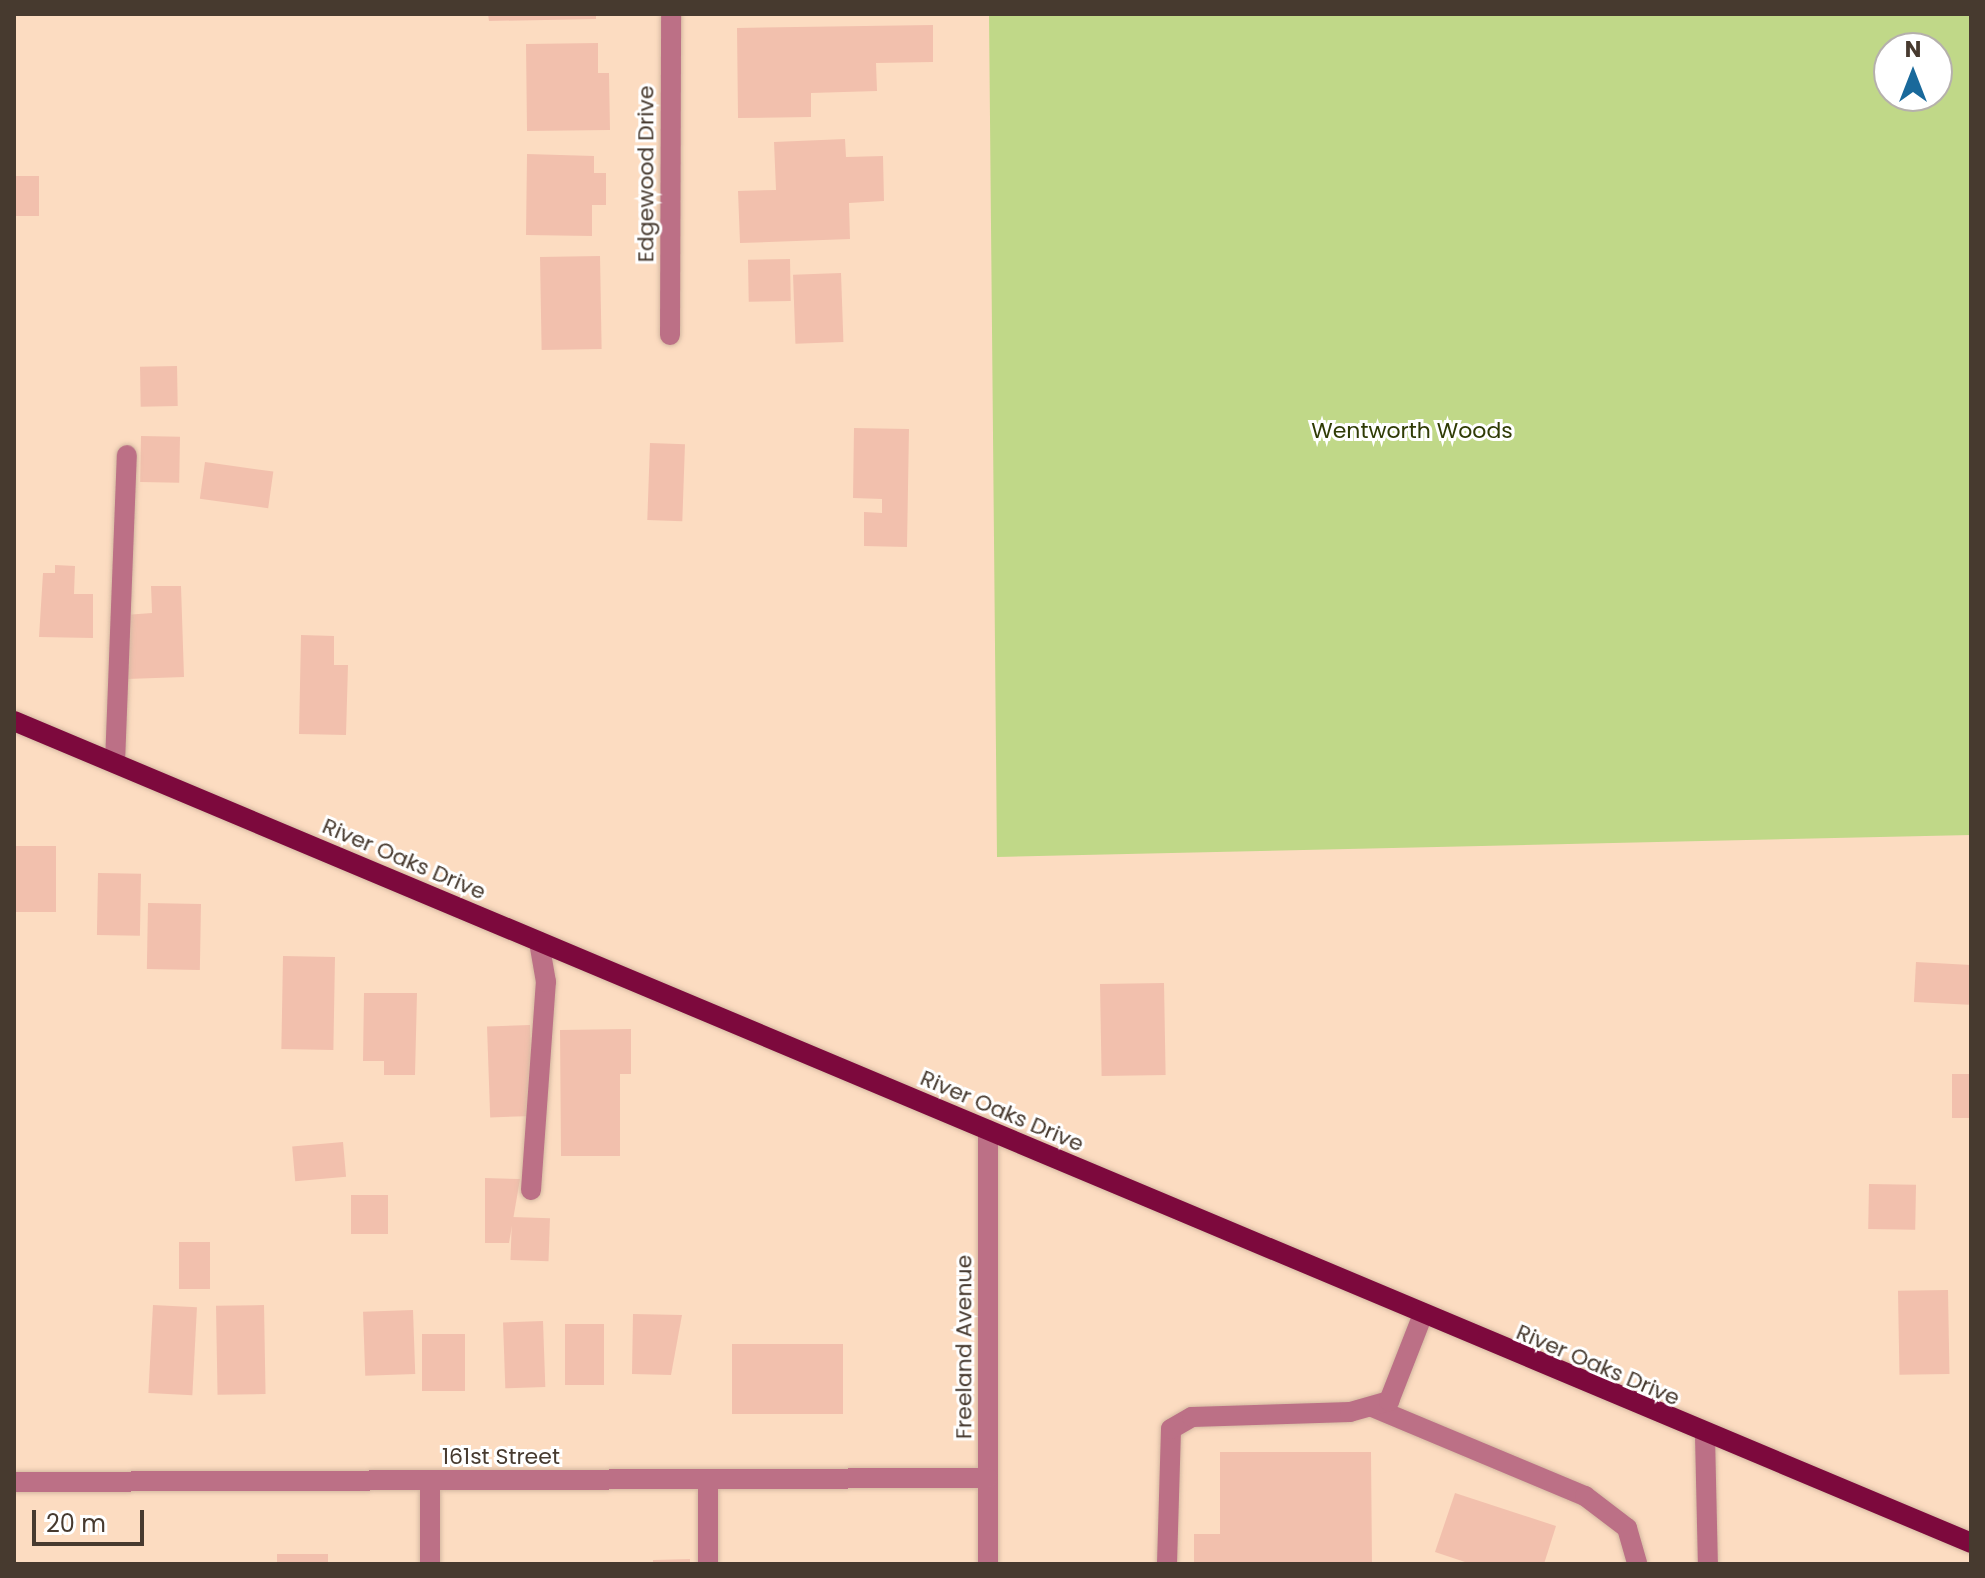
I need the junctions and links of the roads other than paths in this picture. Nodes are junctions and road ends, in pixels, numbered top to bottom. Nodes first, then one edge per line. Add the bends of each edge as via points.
1 (671, 14) edge
2 (670, 335) dead end
3 (127, 455) dead end
4 (14, 721) edge
5 (115, 763) junction
6 (539, 942) junction
7 (988, 1130) junction
8 (531, 1190) dead end
9 (1422, 1317) junction
10 (1372, 1407) junction
11 (1705, 1436) junction
12 (988, 1478) junction
13 (708, 1480) junction
14 (14, 1482) edge
15 (430, 1482) junction
16 (1971, 1543) edge
17 (430, 1564) edge
18 (708, 1564) edge
19 (988, 1564) edge
20 (1167, 1564) edge
21 (1637, 1564) edge
22 (1708, 1564) edge

1 - 2 street, Edgewood Drive
3 - 5 street
4 - 5 main road, River Oaks Drive
5 - 6 main road, River Oaks Drive
6 - 7 main road, River Oaks Drive
6 - 8 street via 546,982
7 - 9 main road, River Oaks Drive
7 - 12 street, Freeland Avenue
9 - 10 street via 1389,1401
9 - 11 main road, River Oaks Drive
10 - 20 street via 1192,1417 1171,1429
10 - 21 street via 1585,1496 1627,1528
11 - 16 main road, River Oaks Drive
11 - 22 street
12 - 13 street, 161st Street
12 - 19 street, Freeland Avenue
13 - 15 street, 161st Street
13 - 18 street
14 - 15 street, 161st Street
15 - 17 street

